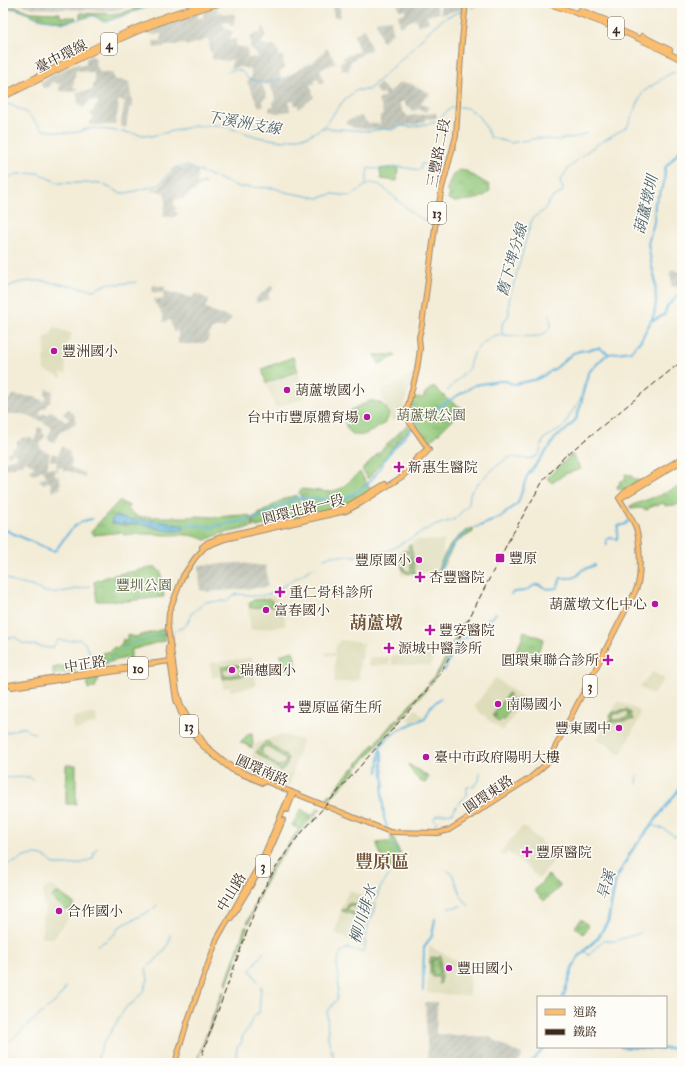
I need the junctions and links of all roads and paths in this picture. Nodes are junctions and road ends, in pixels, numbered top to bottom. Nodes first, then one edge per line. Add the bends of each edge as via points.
1 (209, 3) edge
2 (221, 3) edge
3 (467, 3) edge
4 (546, 3) edge
5 (557, 3) edge
6 (682, 56) edge
7 (682, 60) edge
8 (3, 94) edge
9 (3, 97) edge
10 (429, 449) joint
11 (682, 458) edge
12 (682, 461) edge
13 (620, 498) junction
14 (171, 661) junction
15 (3, 687) edge
16 (292, 794) junction
17 (177, 1063) edge

1 - 8 highway, 臺中環線 / 4 via 136,28
2 - 9 highway, 臺中環線 / 4 via 169,18 109,44
3 - 10 main road, 三豐路二段 / 13 via 456,136 436,220 419,337 417,370 407,410 410,423
4 - 7 highway, 4 via 615,27
5 - 6 highway, 4 via 616,25
10 - 14 main road, 圓環北路一段 / 13 via 402,474 344,508 256,530 209,545 195,558 183,576 175,596 168,620
11 - 13 main road via 626,491
12 - 13 main road
13 - 16 main road, 圓環東路 / 3 via 636,532 640,571 638,586 562,737 542,769 455,827 438,833 390,832
14 - 15 main road, 中正路 / 10 via 92,671
14 - 16 main road, 圓環南路 / 13 via 179,700 205,745 233,768
16 - 17 main road, 中山路 / 3 via 264,864 219,940 194,1006

